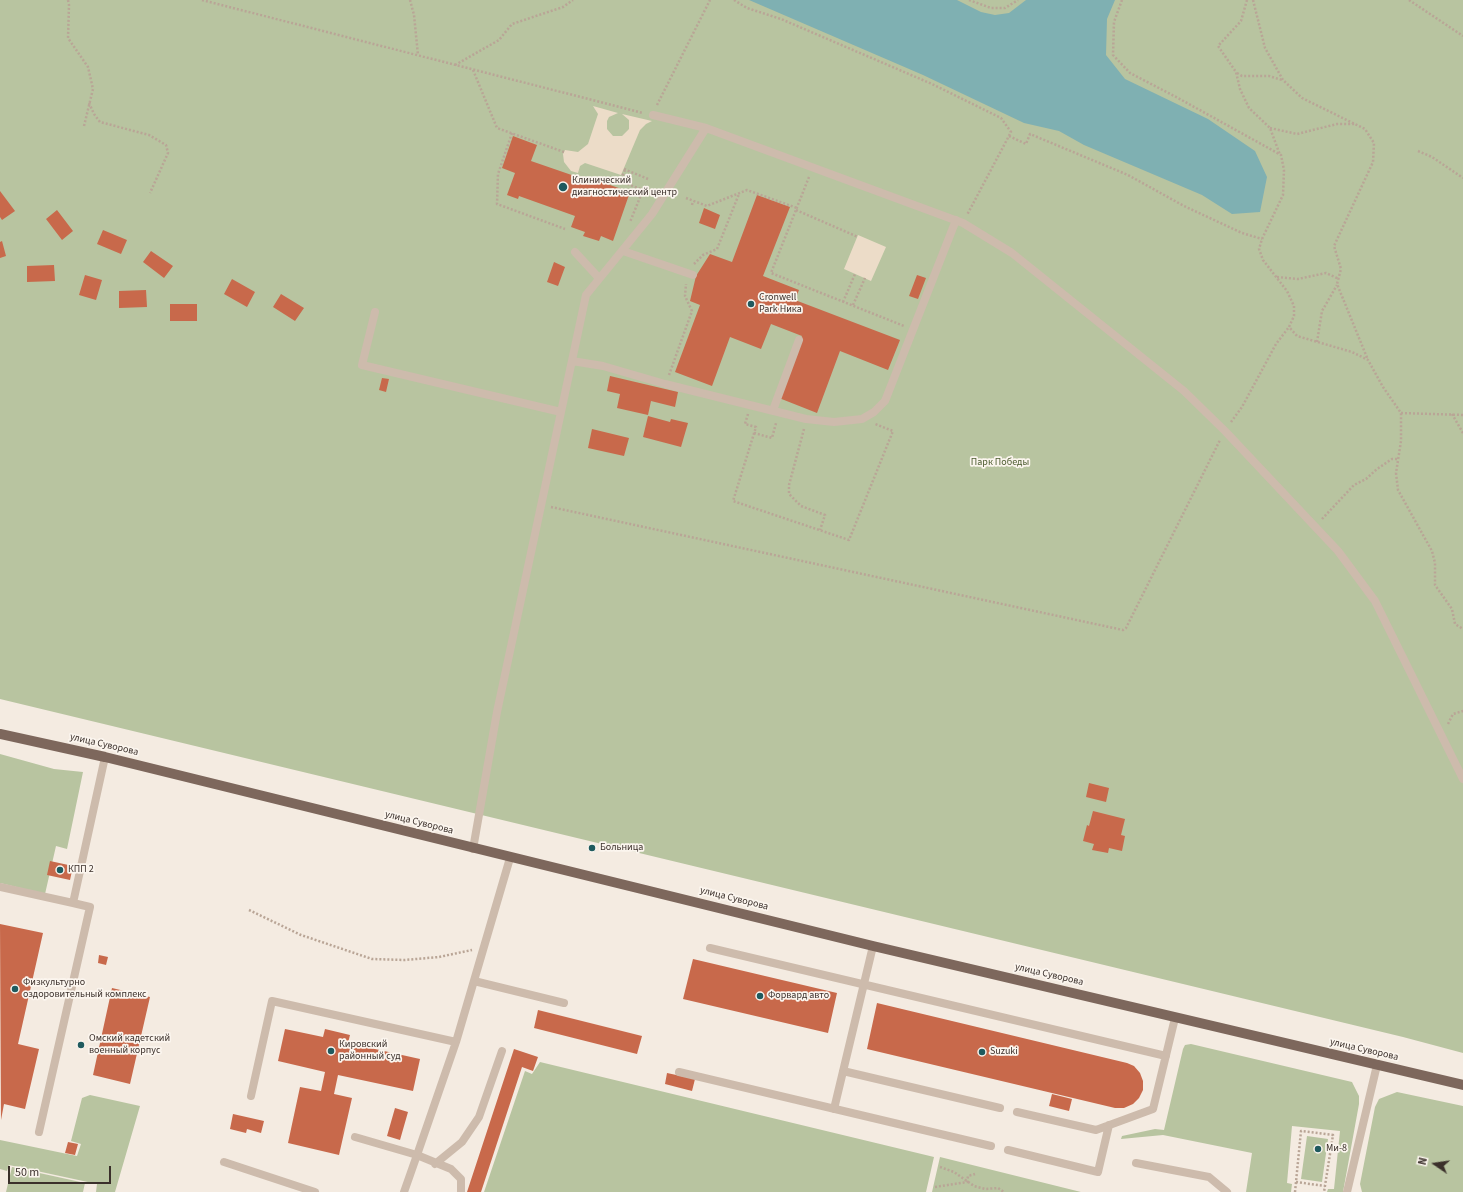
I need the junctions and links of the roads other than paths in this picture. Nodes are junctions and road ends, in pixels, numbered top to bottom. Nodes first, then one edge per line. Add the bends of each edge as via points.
1 (654, 115) road end
2 (706, 128) junction
3 (960, 221) junction
4 (622, 251) junction
5 (575, 252) dead end
6 (691, 275) road end
7 (598, 277) junction
8 (374, 312) dead end
9 (799, 340) dead end
10 (572, 361) junction
11 (776, 411) junction
12 (561, 412) junction
13 (0, 734) edge
14 (105, 757) junction
15 (1463, 779) edge
16 (473, 849) junction
17 (510, 858) junction
18 (0, 887) edge
19 (73, 903) junction
20 (873, 946) junction
21 (710, 948) dead end
22 (474, 981) junction
23 (864, 984) junction
24 (564, 1003) dead end
25 (1175, 1018) junction
26 (456, 1042) junction
27 (502, 1051) dead end
28 (1166, 1056) junction
29 (1377, 1065) junction
30 (843, 1071) junction
31 (679, 1072) dead end
32 (1463, 1085) edge
33 (251, 1096) dead end
34 (1000, 1108) dead end
35 (834, 1109) junction
36 (1017, 1112) dead end
37 (1109, 1126) junction
38 (39, 1132) dead end
39 (354, 1137) dead end
40 (991, 1146) dead end
41 (1008, 1150) dead end
42 (417, 1155) junction
43 (224, 1162) dead end
44 (1136, 1163) dead end
45 (435, 1164) junction
46 (315, 1192) edge
47 (404, 1192) edge
48 (461, 1192) edge
49 (1227, 1192) edge
50 (1346, 1192) edge

1 - 2 lane
2 - 3 lane
2 - 4 lane via 652,214
3 - 11 lane via 885,401 862,419 834,422 806,419
3 - 15 lane via 1012,253 1184,391 1338,551 1375,601
4 - 6 lane
4 - 7 lane
5 - 7 lane
7 - 10 lane via 586,295
8 - 12 lane via 362,364
9 - 11 lane
10 - 11 lane via 603,366
10 - 12 lane
12 - 16 lane via 497,712
13 - 14 main road, улица Суворова
14 - 16 main road, улица Суворова
14 - 19 lane
16 - 17 main road, улица Суворова
17 - 20 main road, улица Суворова
17 - 22 lane
18 - 19 lane
19 - 38 lane via 90,907
20 - 23 lane
20 - 25 main road, улица Суворова
21 - 23 lane
22 - 24 lane
22 - 26 lane
23 - 28 lane
23 - 30 lane
25 - 28 lane
25 - 29 main road, улица Суворова
26 - 33 lane via 272,1001
26 - 42 lane
27 - 45 lane via 479,1117 462,1142
28 - 37 lane via 1153,1109
29 - 32 main road, улица Суворова
29 - 50 lane
30 - 34 lane
30 - 35 lane
31 - 35 lane
35 - 40 lane
36 - 37 lane via 1096,1130
37 - 41 lane via 1098,1172
39 - 42 lane
42 - 45 lane
42 - 47 lane
43 - 46 lane
44 - 49 lane via 1209,1177
45 - 48 lane via 451,1169 461,1179

